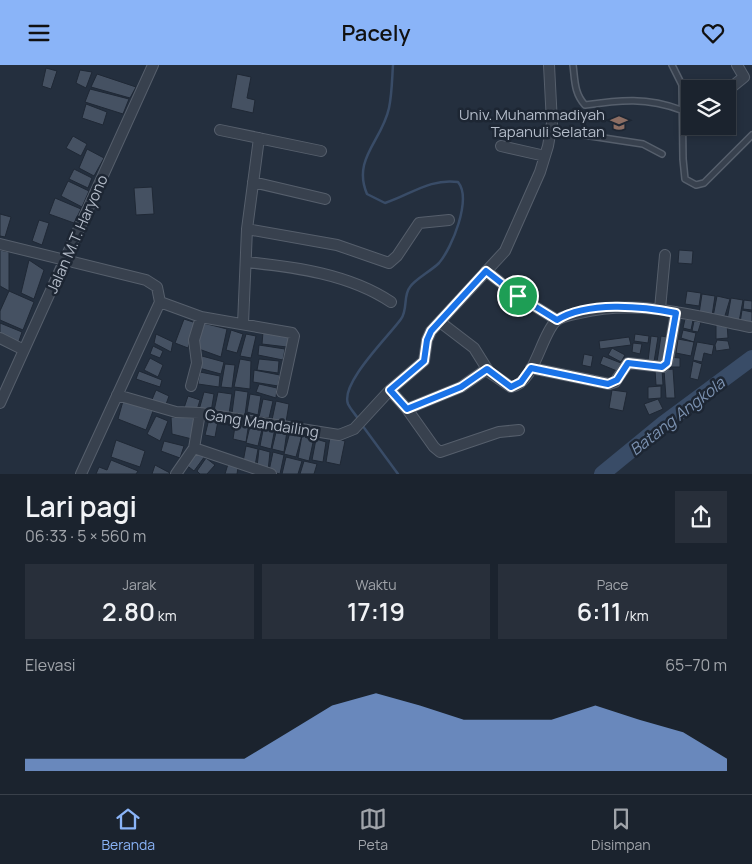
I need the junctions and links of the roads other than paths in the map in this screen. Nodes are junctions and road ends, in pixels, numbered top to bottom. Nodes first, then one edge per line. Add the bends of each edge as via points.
1 (153, 65) edge
2 (549, 65) edge
3 (573, 65) edge
4 (672, 65) edge
5 (737, 65) edge
6 (681, 83) edge
7 (736, 84) edge
8 (681, 110) edge
9 (551, 130) junction
10 (220, 131) dead end
11 (682, 135) edge
12 (752, 135) edge
13 (259, 138) junction
14 (501, 146) dead end
15 (321, 151) dead end
16 (662, 153) dead end
17 (545, 155) junction
18 (253, 182) junction
19 (325, 199) dead end
20 (449, 220) dead end
21 (247, 229) junction
22 (0, 244) edge
23 (665, 255) dead end
24 (66, 261) junction
25 (246, 262) junction
26 (486, 271) junction
27 (160, 302) junction
28 (391, 302) dead end
29 (660, 309) junction
30 (676, 313) junction
31 (201, 317) junction
32 (557, 320) junction
33 (440, 322) junction
34 (243, 324) junction
35 (750, 327) dead end
36 (0, 338) edge
37 (24, 350) junction
38 (531, 368) junction
39 (487, 369) junction
40 (191, 386) dead end
41 (390, 390) junction
42 (282, 392) dead end
43 (117, 395) junction
44 (0, 403) edge
45 (407, 409) junction
46 (200, 413) junction
47 (519, 430) dead end
48 (194, 448) junction
49 (81, 474) edge
50 (176, 474) edge
51 (271, 474) edge

1 - 24 street, Jalan M.T. Haryono
2 - 9 street, Gang Mandailing
3 - 8 lane via 578,98 585,105 649,100
4 - 6 lane
5 - 7 street via 744,77
9 - 16 lane via 643,144
9 - 17 street, Gang Mandailing
10 - 13 street
11 - 12 lane via 685,179 696,185 702,185 711,177
13 - 15 street
13 - 18 street
14 - 17 street
17 - 26 street, Gang Mandailing via 511,240
18 - 19 street
18 - 21 street
20 - 21 street via 419,223 389,263 337,245
21 - 25 street
22 - 24 street
23 - 29 street
24 - 27 street via 152,283 159,291
24 - 37 street, Jalan M.T. Haryono
25 - 28 street via 287,266 358,284
25 - 34 street
26 - 32 street
26 - 33 street, Gang Mandailing
27 - 31 street
27 - 43 street
29 - 30 street
29 - 32 street via 612,307
30 - 35 street
30 - 38 street via 668,360 662,367 628,363 617,380 608,384
31 - 34 street
31 - 40 street via 193,344 197,363
32 - 38 street
33 - 39 street via 474,348
33 - 41 street, Gang Mandailing via 429,335 424,361
34 - 42 street via 293,334
36 - 37 street
37 - 44 street, Jalan M.T. Haryono
38 - 39 street via 513,387
39 - 45 street via 461,387
41 - 45 street
41 - 46 street, Gang Mandailing via 354,429 339,435
43 - 46 street, Gang Mandailing via 162,410
43 - 49 street
45 - 47 street via 440,452 499,432
46 - 48 street
48 - 50 street
48 - 51 street

